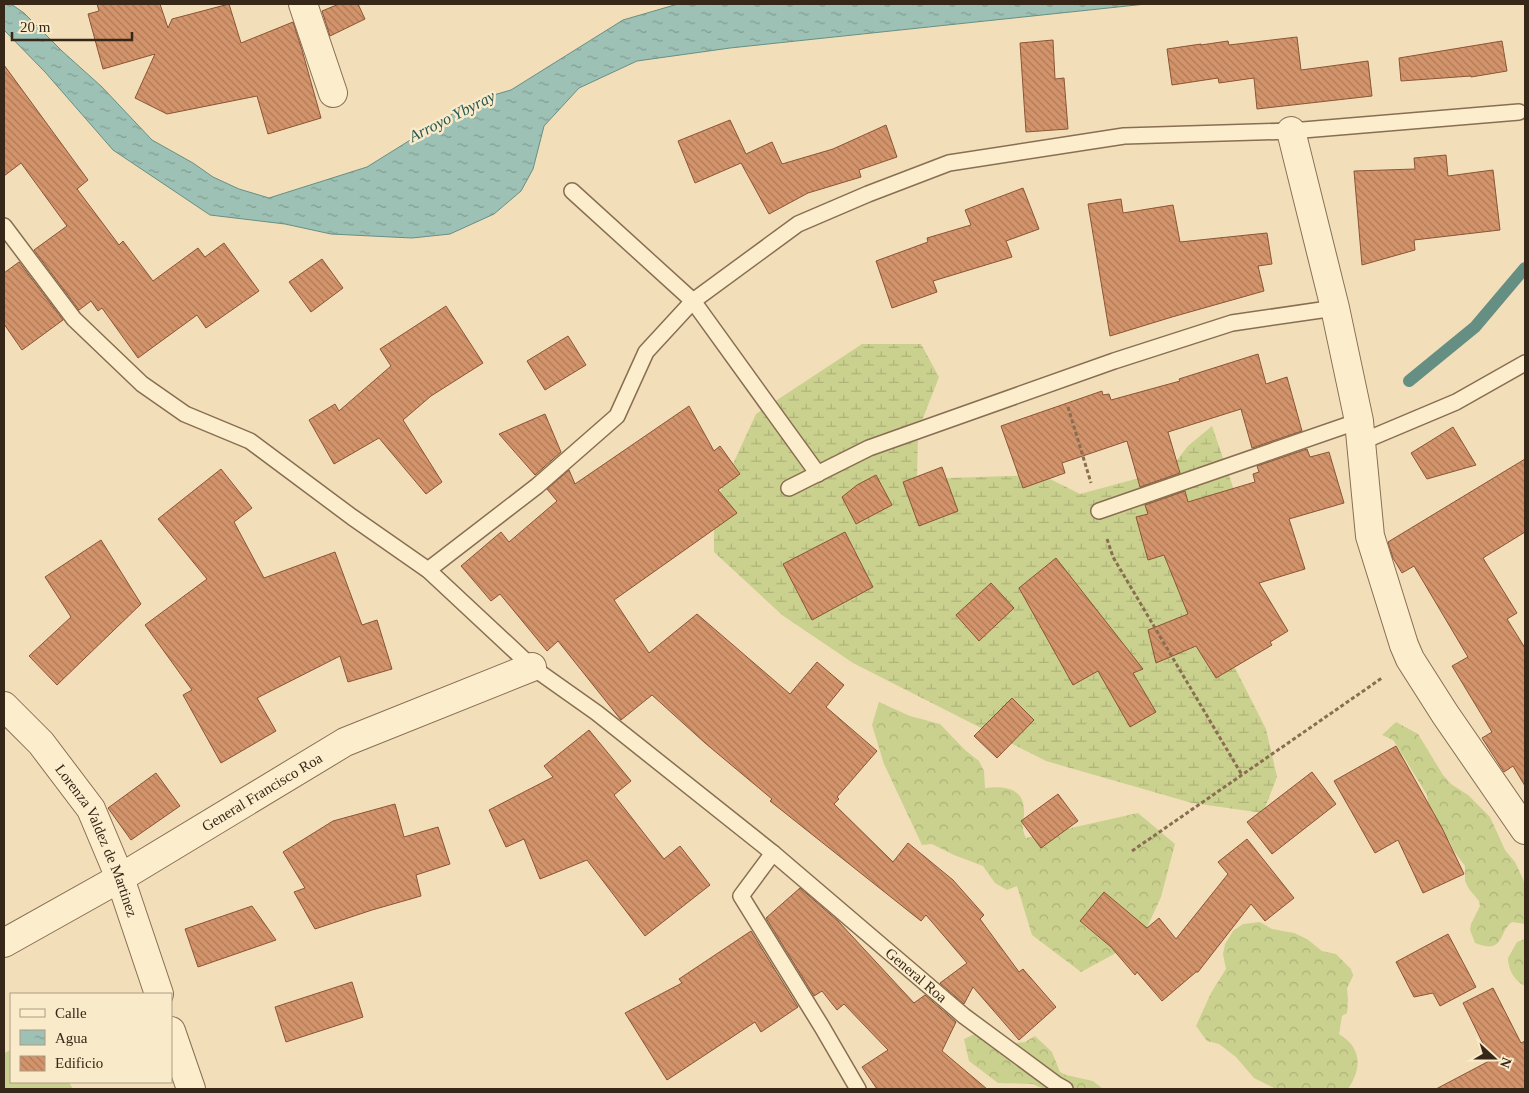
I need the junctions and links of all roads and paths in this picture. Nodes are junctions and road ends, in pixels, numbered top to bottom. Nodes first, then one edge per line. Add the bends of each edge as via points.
1 (303, 4) edge
2 (334, 93) dead end
3 (1519, 112) dead end
4 (1291, 131) junction
5 (572, 191) dead end
6 (4, 226) edge
7 (693, 301) junction
8 (1335, 308) junction
9 (1525, 363) edge
10 (1060, 380) junction
11 (1360, 431) junction
12 (818, 474) junction
13 (789, 488) dead end
14 (1099, 511) junction
15 (428, 570) junction
16 (1410, 659) junction
17 (532, 667) junction
18 (4, 706) edge
19 (1242, 775) junction
20 (1525, 830) edge
21 (1132, 851) dead end
22 (773, 853) junction
23 (120, 878) junction
24 (4, 943) edge
25 (159, 993) edge
26 (172, 1034) edge
27 (191, 1089) edge
28 (858, 1089) edge
29 (1065, 1089) edge

1 - 2 street
3 - 4 lane
4 - 7 lane via 1124,136 949,162 798,224
4 - 8 street
5 - 7 lane
6 - 15 lane, General Roa via 74,320 142,384 185,414 250,441
7 - 12 lane
7 - 15 lane via 646,352 617,416 537,486
8 - 10 lane via 1232,323
8 - 11 street
9 - 11 lane via 1456,402
10 - 12 lane via 869,448
10 - 14 path
11 - 14 lane
11 - 16 street via 1370,536
12 - 13 lane
14 - 19 path via 1113,557
15 - 17 lane, General Roa
16 - 19 path
16 - 20 street
17 - 22 lane, General Roa via 597,712
17 - 23 street, General Francisco Roa via 345,742
18 - 23 street, Lorenza Valdez de Martinez via 41,743 91,810
19 - 21 path
22 - 28 lane via 741,896
22 - 29 lane, General Roa via 964,1016
23 - 24 street, General Francisco Roa
23 - 25 street, Lorenza Valdez de Martinez
26 - 27 street

